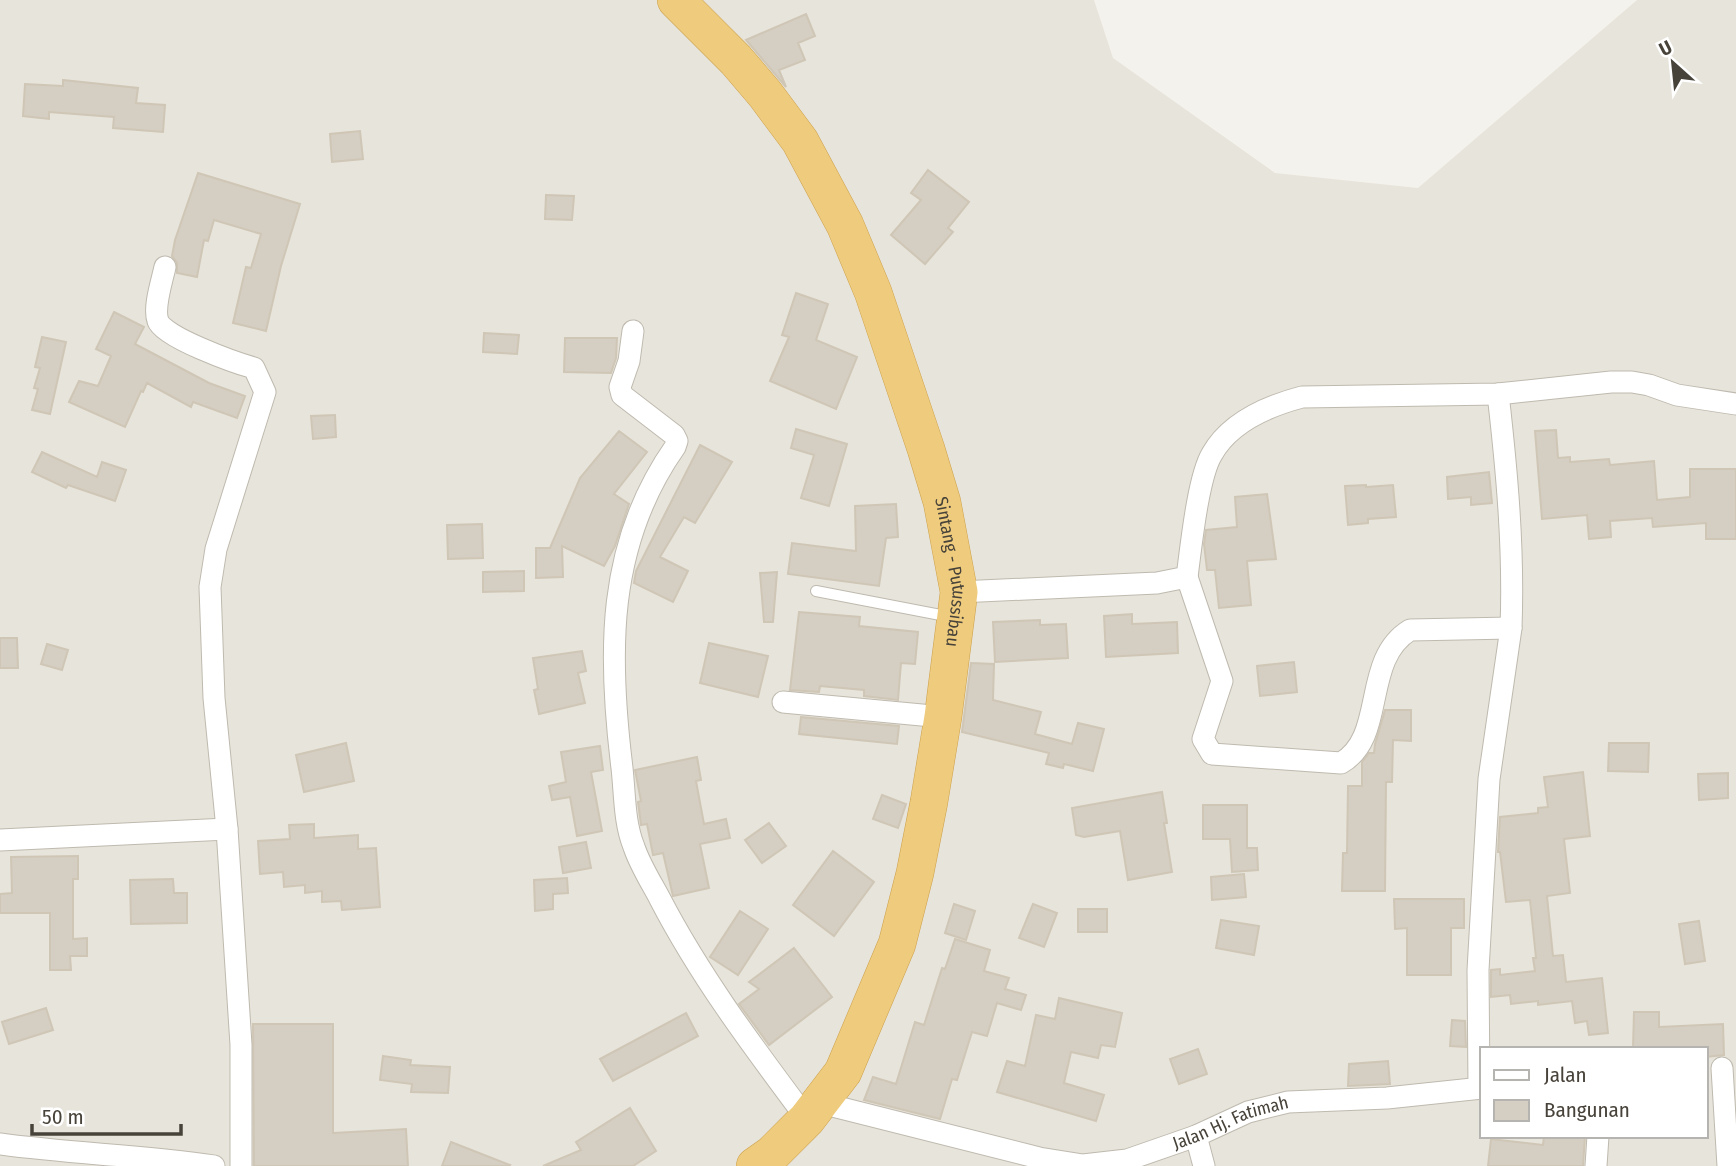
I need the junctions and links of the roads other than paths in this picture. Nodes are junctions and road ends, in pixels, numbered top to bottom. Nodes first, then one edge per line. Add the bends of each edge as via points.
1 (676, 0) edge
2 (165, 267) dead end
3 (634, 331) dead end
4 (1498, 394) junction
5 (1736, 404) edge
6 (1187, 577) junction
7 (816, 591) dead end
8 (958, 605) junction
9 (1511, 628) junction
10 (783, 702) dead end
11 (943, 717) junction
12 (228, 829) junction
13 (0, 840) edge
14 (1480, 1049) edge
15 (1722, 1068) edge
16 (1480, 1088) edge
17 (814, 1111) junction
18 (1196, 1136) junction
19 (1598, 1138) edge
20 (0, 1144) edge
21 (770, 1162) edge
22 (214, 1166) edge
23 (241, 1166) edge
24 (1204, 1166) edge
25 (1595, 1166) edge
26 (1728, 1166) edge

1 - 8 highway, Sintang - Putussibau via 765,94 800,142 845,225 873,292 942,502
2 - 12 street via 158,295 158,321 165,331 254,368 265,392 216,549 210,587 213,686
3 - 17 street via 622,395 677,441 634,526 613,631 616,721 633,846 689,953
4 - 5 street via 1632,382
4 - 6 street via 1302,397 1273,405 1245,421 1212,453 1205,471
4 - 9 street via 1510,507
6 - 8 street
6 - 9 street via 1222,681 1203,739 1212,754 1341,764 1352,757 1363,739 1382,664 1398,637 1410,630
7 - 8 lane
8 - 11 highway, Sintang - Putussibau
9 - 14 street via 1489,779 1478,970
10 - 11 street
11 - 17 highway, Sintang - Putussibau via 915,873 897,944 847,1062
12 - 13 street
12 - 23 street via 241,1045
15 - 26 street
16 - 18 street, Jalan Hj. Fatimah via 1288,1102 1248,1112
17 - 18 street, Jalan Hj. Fatimah via 1083,1165 1128,1160
17 - 21 highway, Sintang - Putussibau
18 - 24 street
19 - 25 street
20 - 22 street

